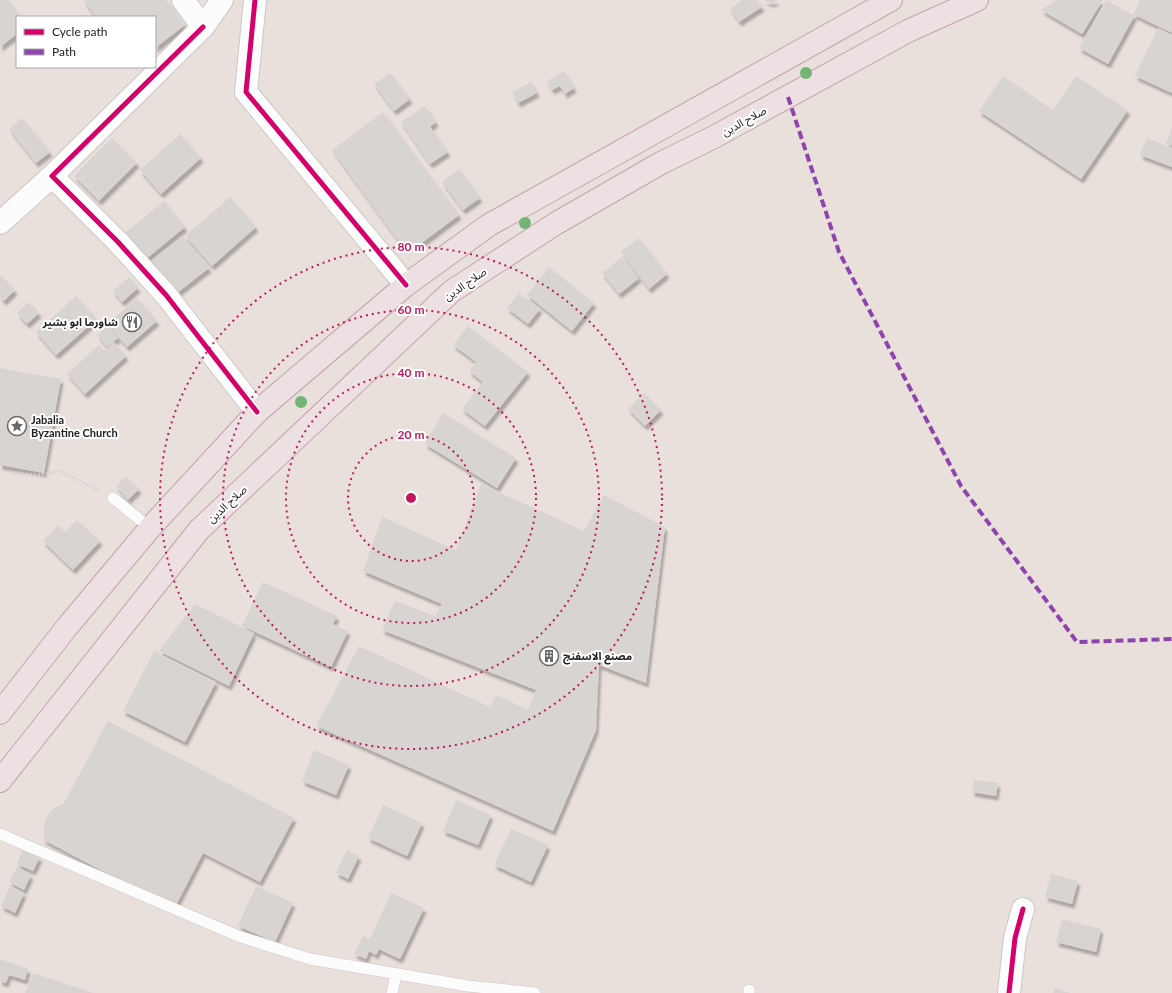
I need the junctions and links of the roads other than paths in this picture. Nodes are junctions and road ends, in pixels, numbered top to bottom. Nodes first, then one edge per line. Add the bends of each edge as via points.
1 (183, 0) edge
2 (222, 0) edge
3 (255, 0) edge
4 (891, 0) edge
5 (977, 0) edge
6 (203, 27) junction
7 (52, 176) junction
8 (0, 223) edge
9 (406, 285) junction
10 (257, 412) junction
11 (113, 498) road end
12 (150, 528) junction
13 (0, 713) edge
14 (0, 781) edge
15 (0, 834) edge
16 (1023, 909) dead end
17 (396, 975) junction
18 (392, 993) edge
19 (535, 993) edge
20 (1009, 993) edge

1 - 6 street
2 - 6 street
3 - 9 street via 246,92
4 - 9 highway via 489,225
5 - 14 highway, صلاح الدين via 908,31 714,137 661,163 555,224 452,292 199,530
6 - 7 street
7 - 8 street
7 - 10 street via 118,242 166,295
9 - 10 highway
10 - 12 highway
11 - 12 lane
12 - 13 highway via 67,627
15 - 17 lane via 238,936 310,959
16 - 20 street via 1016,938
17 - 18 lane
17 - 19 lane

